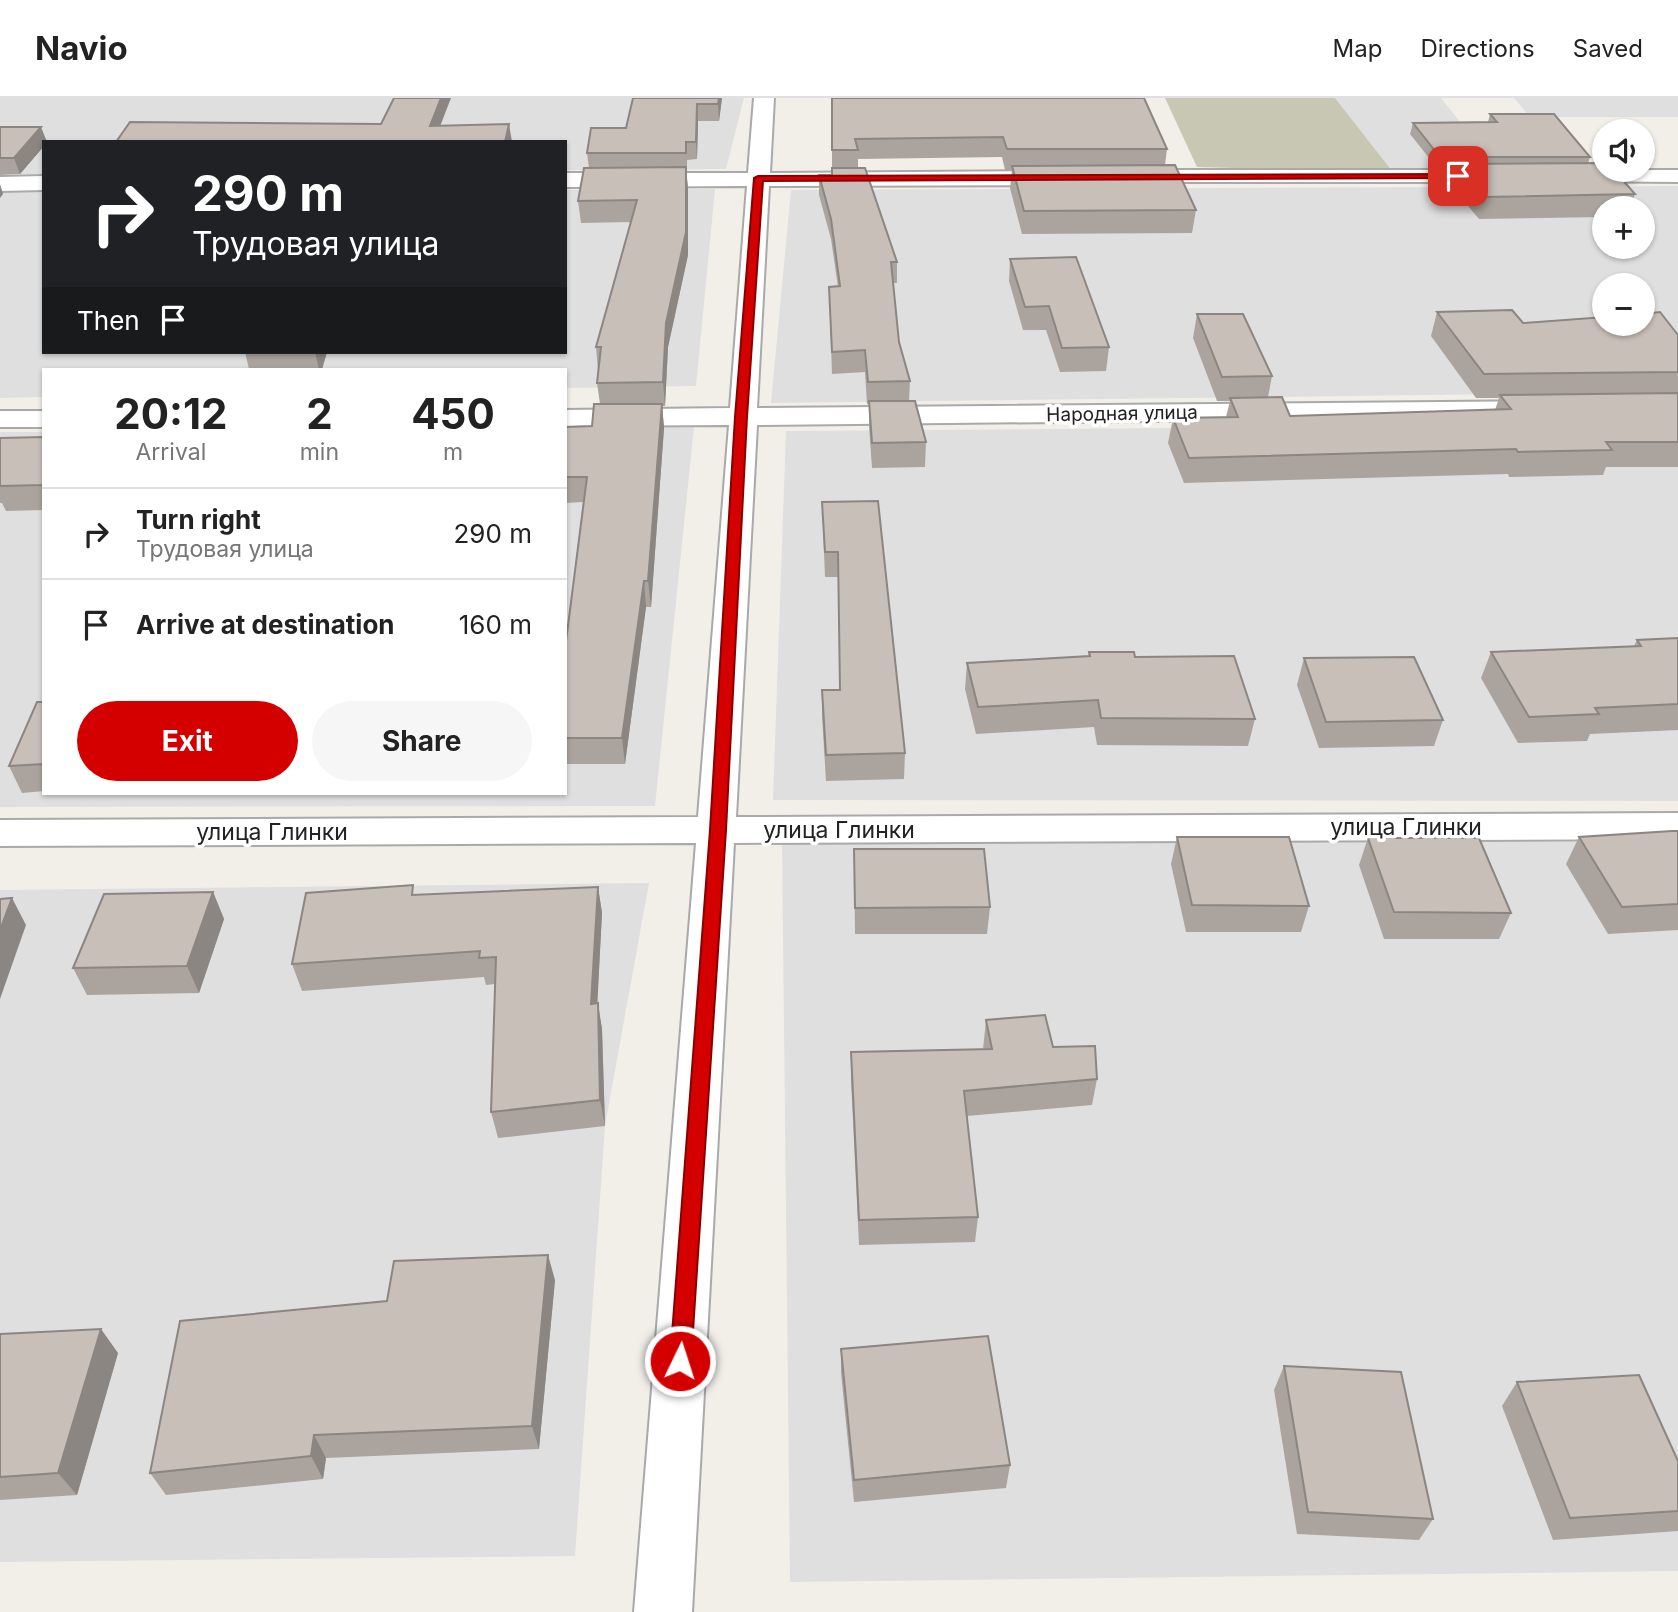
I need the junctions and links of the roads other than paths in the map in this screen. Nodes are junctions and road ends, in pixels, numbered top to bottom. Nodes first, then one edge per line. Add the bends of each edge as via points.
1 (764, 98) edge
2 (1524, 176) edge
3 (1552, 176) edge
4 (1678, 176) edge
5 (1078, 177) edge
6 (1106, 177) edge
7 (758, 178) junction
8 (567, 180) edge
9 (42, 183) edge
10 (0, 184) edge
11 (1566, 409) edge
12 (741, 417) junction
13 (567, 418) edge
14 (0, 419) edge
15 (42, 419) edge
16 (1678, 827) edge
17 (718, 830) junction
18 (0, 833) edge
19 (663, 1612) edge

1 - 7 street
2 - 6 street
3 - 4 street
5 - 7 street
7 - 8 street
7 - 12 street
9 - 10 street
11 - 12 street, Народная улица
12 - 13 street, Народная улица
12 - 17 street
14 - 15 street
16 - 17 street, улица Глинки
17 - 18 street, улица Глинки
17 - 19 street

